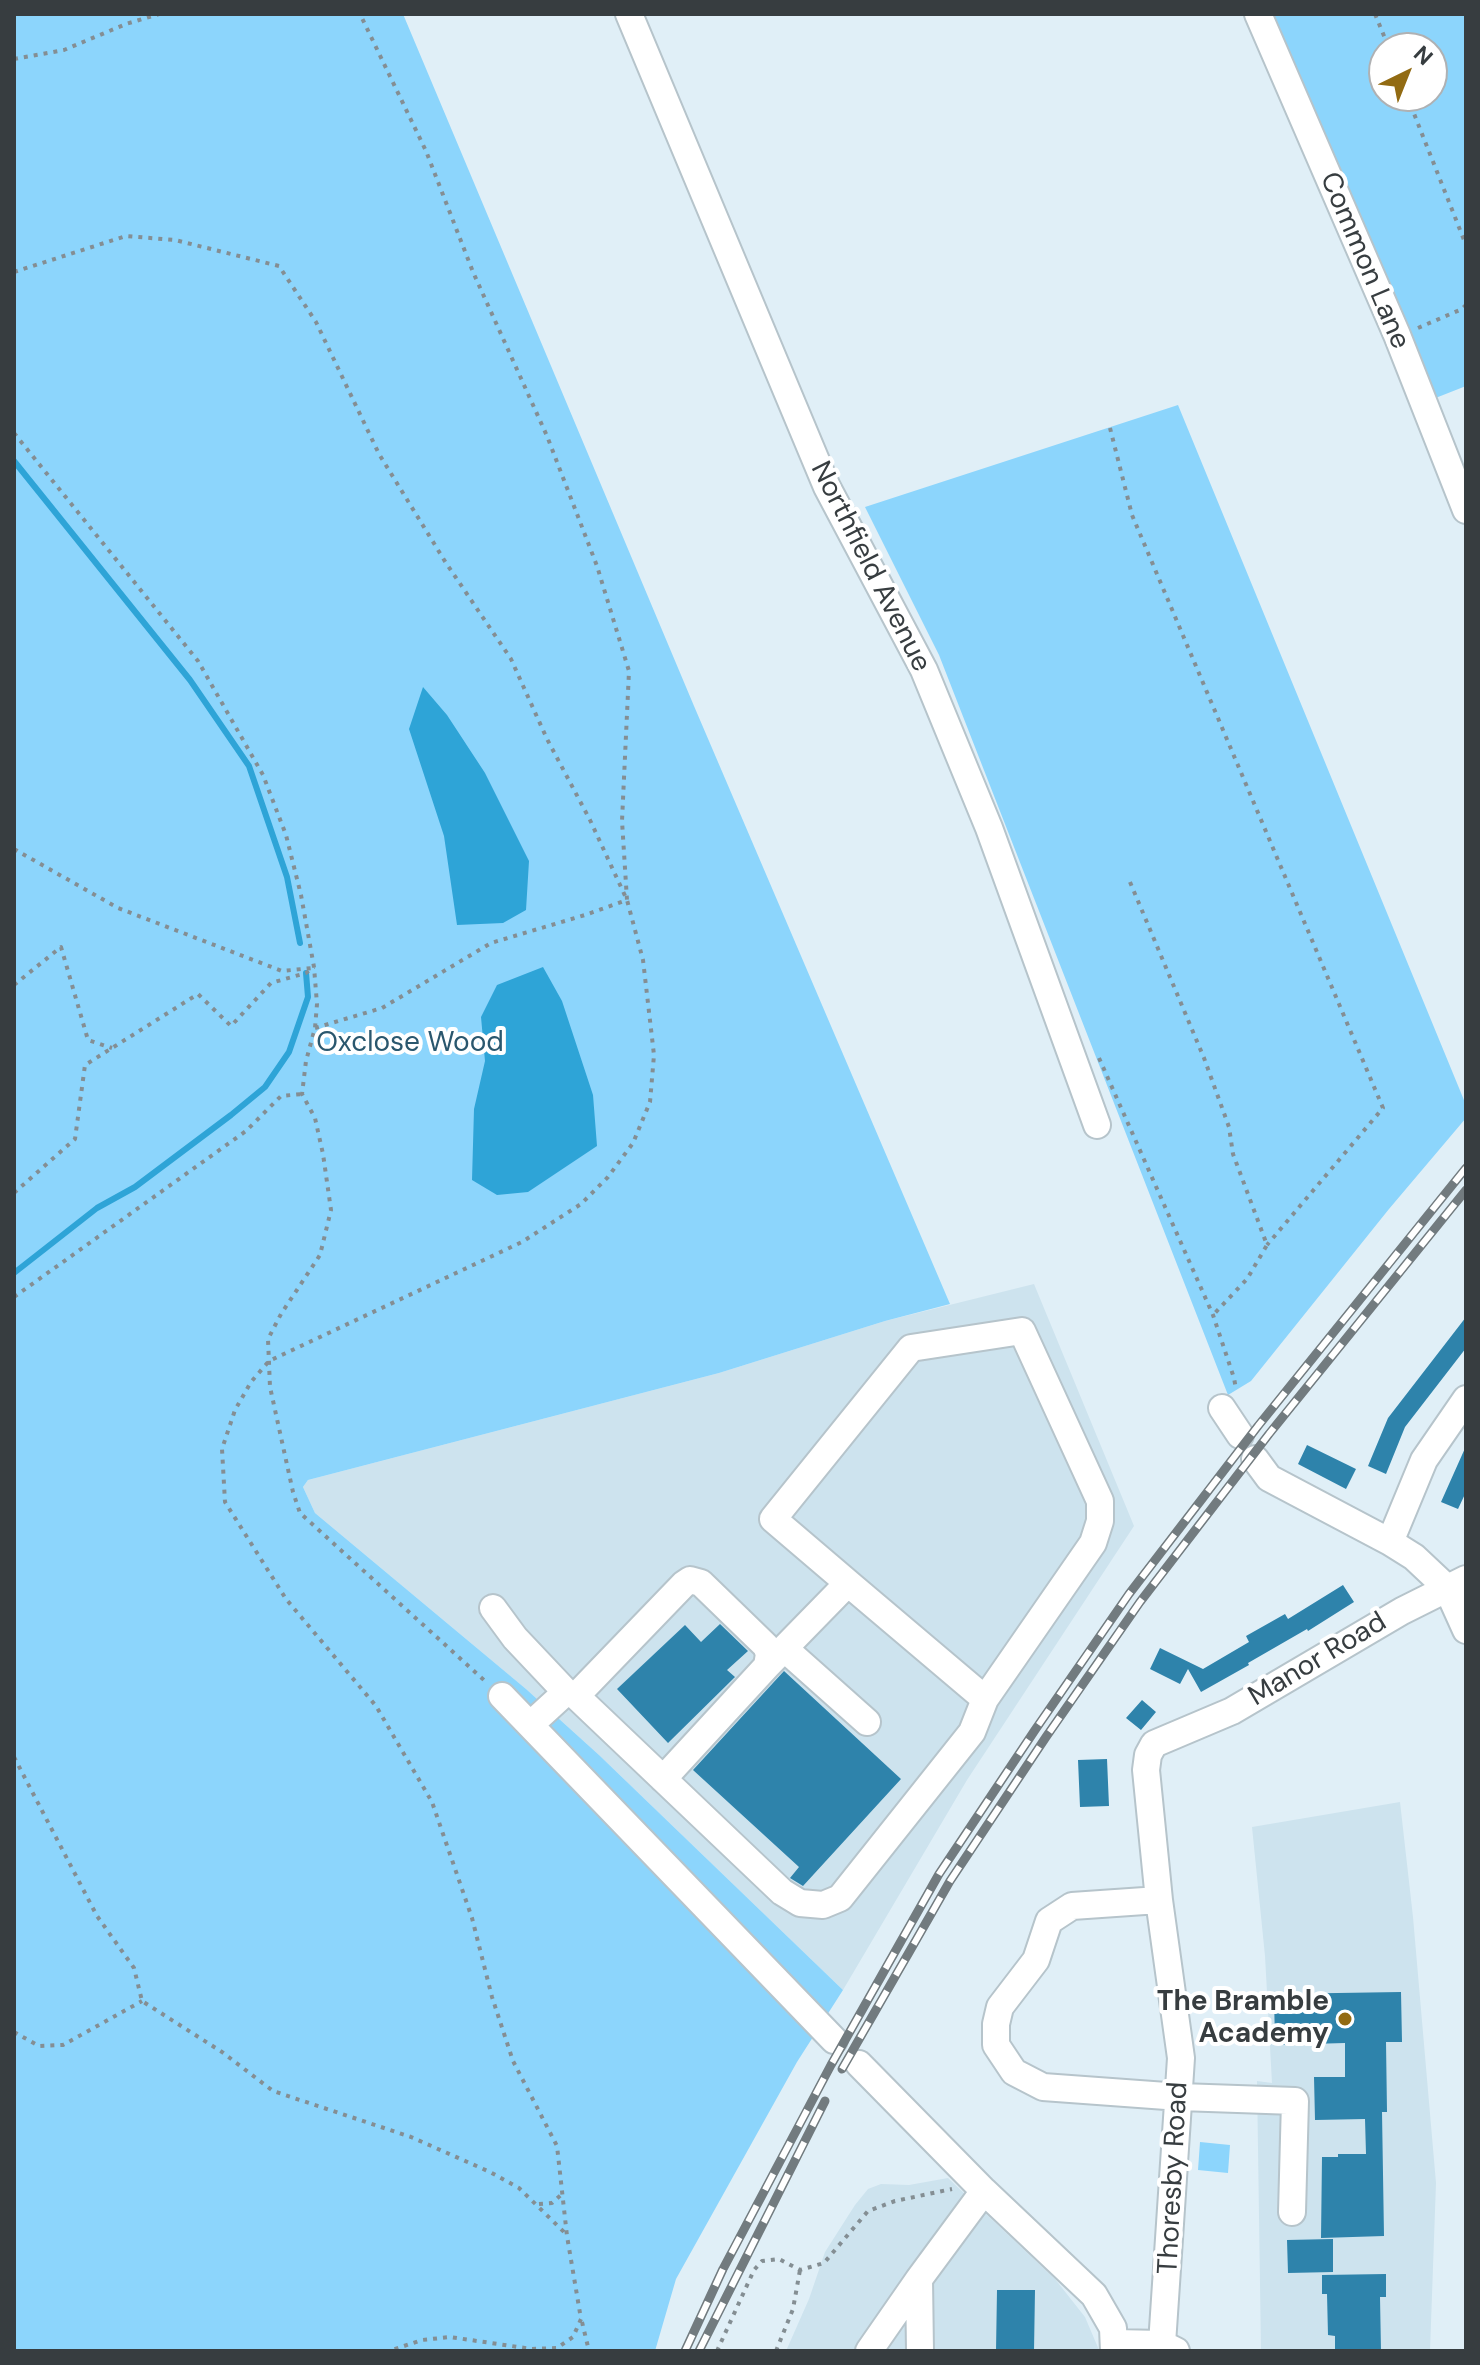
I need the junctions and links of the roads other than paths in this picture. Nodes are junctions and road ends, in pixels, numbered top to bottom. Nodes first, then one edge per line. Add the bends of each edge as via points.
1 (629, 14) edge
2 (1258, 14) edge
3 (1466, 510) edge
4 (1097, 1125) dead end
5 (1466, 1399) edge
6 (1262, 1468) dead end
7 (1390, 1542) junction
8 (848, 1583) junction
9 (1456, 1584) edge
10 (493, 1608) dead end
11 (1466, 1630) edge
12 (776, 1657) junction
13 (571, 1694) junction
14 (502, 1696) road end
15 (985, 1699) junction
16 (867, 1722) dead end
17 (530, 1725) junction
18 (1168, 1737) joint
19 (663, 1779) junction
20 (1159, 1900) junction
21 (834, 2040) dead end
22 (859, 2064) dead end
23 (1180, 2097) junction
24 (981, 2187) junction
25 (1292, 2212) dead end
26 (919, 2279) junction
27 (1114, 2347) edge
28 (1169, 2347) edge
29 (869, 2351) edge
30 (920, 2351) edge

1 - 4 street, Northfield Avenue via 827,487 924,670 989,828
2 - 3 street, Common Lane via 1397,335
5 - 7 street via 1424,1460
6 - 7 street
7 - 9 street
8 - 12 street
8 - 15 street
8 - 15 street via 773,1519 911,1348 1022,1331 1100,1501 1100,1521 1093,1543
9 - 11 street
9 - 18 street, Manor Road via 1232,1711
10 - 13 street
12 - 13 street via 701,1583 690,1580
12 - 16 street
12 - 19 street
13 - 17 street
13 - 19 street
14 - 17 street
15 - 19 street via 972,1732 840,1898 823,1905 800,1903 782,1892
17 - 21 street
18 - 20 street, Thoresby Road via 1154,1744 1146,1770
20 - 23 street, Thoresby Road via 1181,2058
20 - 23 street via 1072,1906 1049,1921 1036,1960 1000,2007 996,2045 1014,2072 1043,2087
22 - 24 street
23 - 25 street via 1295,2101
23 - 28 street, Thoresby Road
24 - 26 street
24 - 27 street via 1094,2295 1113,2328
26 - 29 street
26 - 30 street
27 - 28 street

